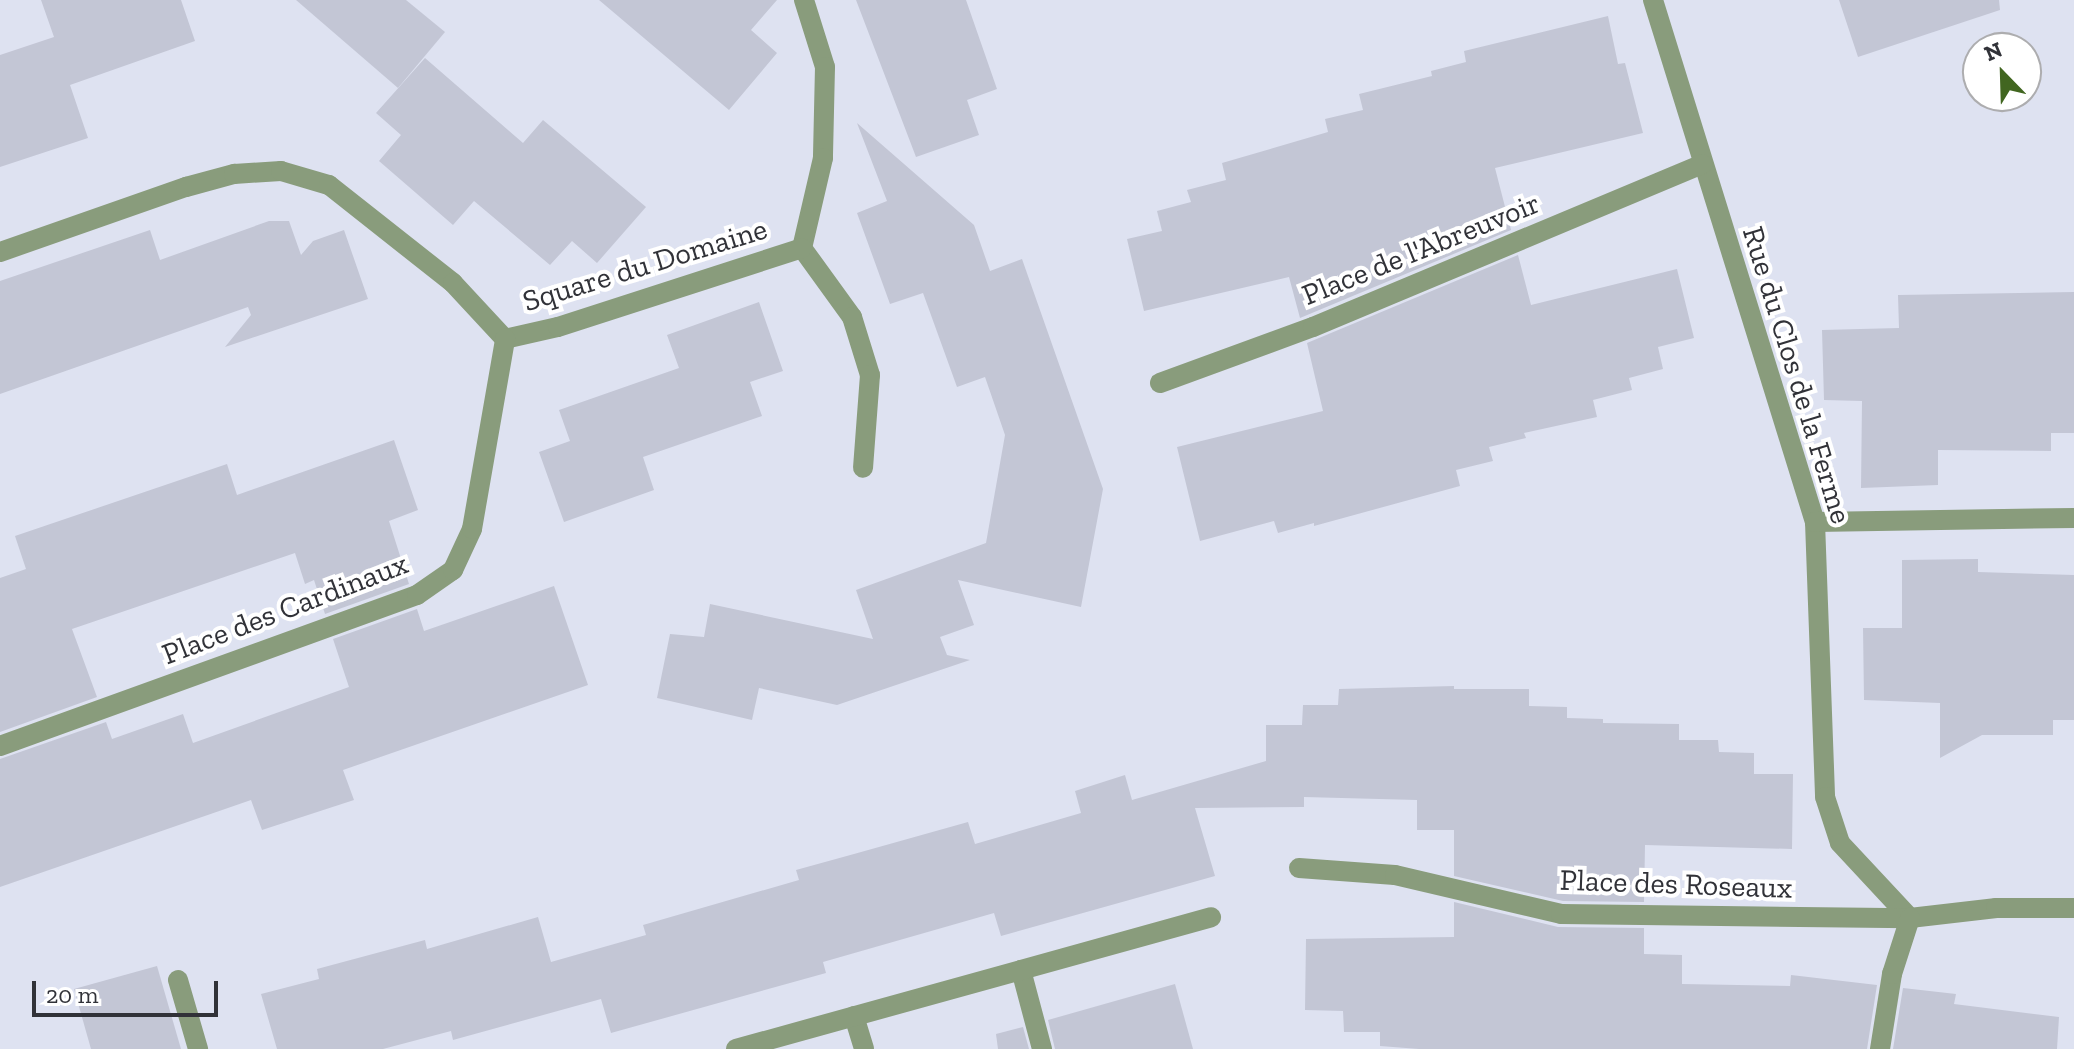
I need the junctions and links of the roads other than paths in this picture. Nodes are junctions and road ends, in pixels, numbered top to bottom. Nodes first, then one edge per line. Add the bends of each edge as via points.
1 (804, 0) edge
2 (1653, 0) edge
3 (1702, 164) junction
4 (802, 248) junction
5 (0, 252) edge
6 (505, 339) junction
7 (1160, 383) dead end
8 (863, 468) dead end
9 (2074, 518) edge
10 (1815, 522) junction
11 (0, 746) edge
12 (1299, 868) dead end
13 (2074, 908) edge
14 (1211, 917) dead end
15 (1910, 918) junction
16 (1021, 970) junction
17 (178, 980) dead end
18 (854, 1016) junction
19 (198, 1049) edge
20 (736, 1049) edge
21 (864, 1049) edge
22 (1042, 1049) edge
23 (1880, 1049) edge

1 - 4 street, Square du Domaine via 825,67 823,158
2 - 3 street, Rue du Clos de la Ferme
3 - 7 street, Place de l'Abreuvoir via 1328,321
3 - 10 street, Rue du Clos de la Ferme
4 - 6 street, Square du Domaine via 558,327
4 - 8 street, Square du Domaine via 852,317 870,375
5 - 6 street via 186,187 234,174 281,171 329,185 453,283
6 - 11 street, Place des Cardinaux via 472,529 453,570 417,595
9 - 10 street
10 - 15 street, Rue du Clos de la Ferme via 1825,797 1840,843
12 - 15 street, Place des Roseaux via 1395,875 1561,914
13 - 15 street via 1996,908
14 - 16 street
15 - 23 street via 1892,974
16 - 18 street
16 - 22 street
17 - 19 street
18 - 20 street
18 - 21 street

